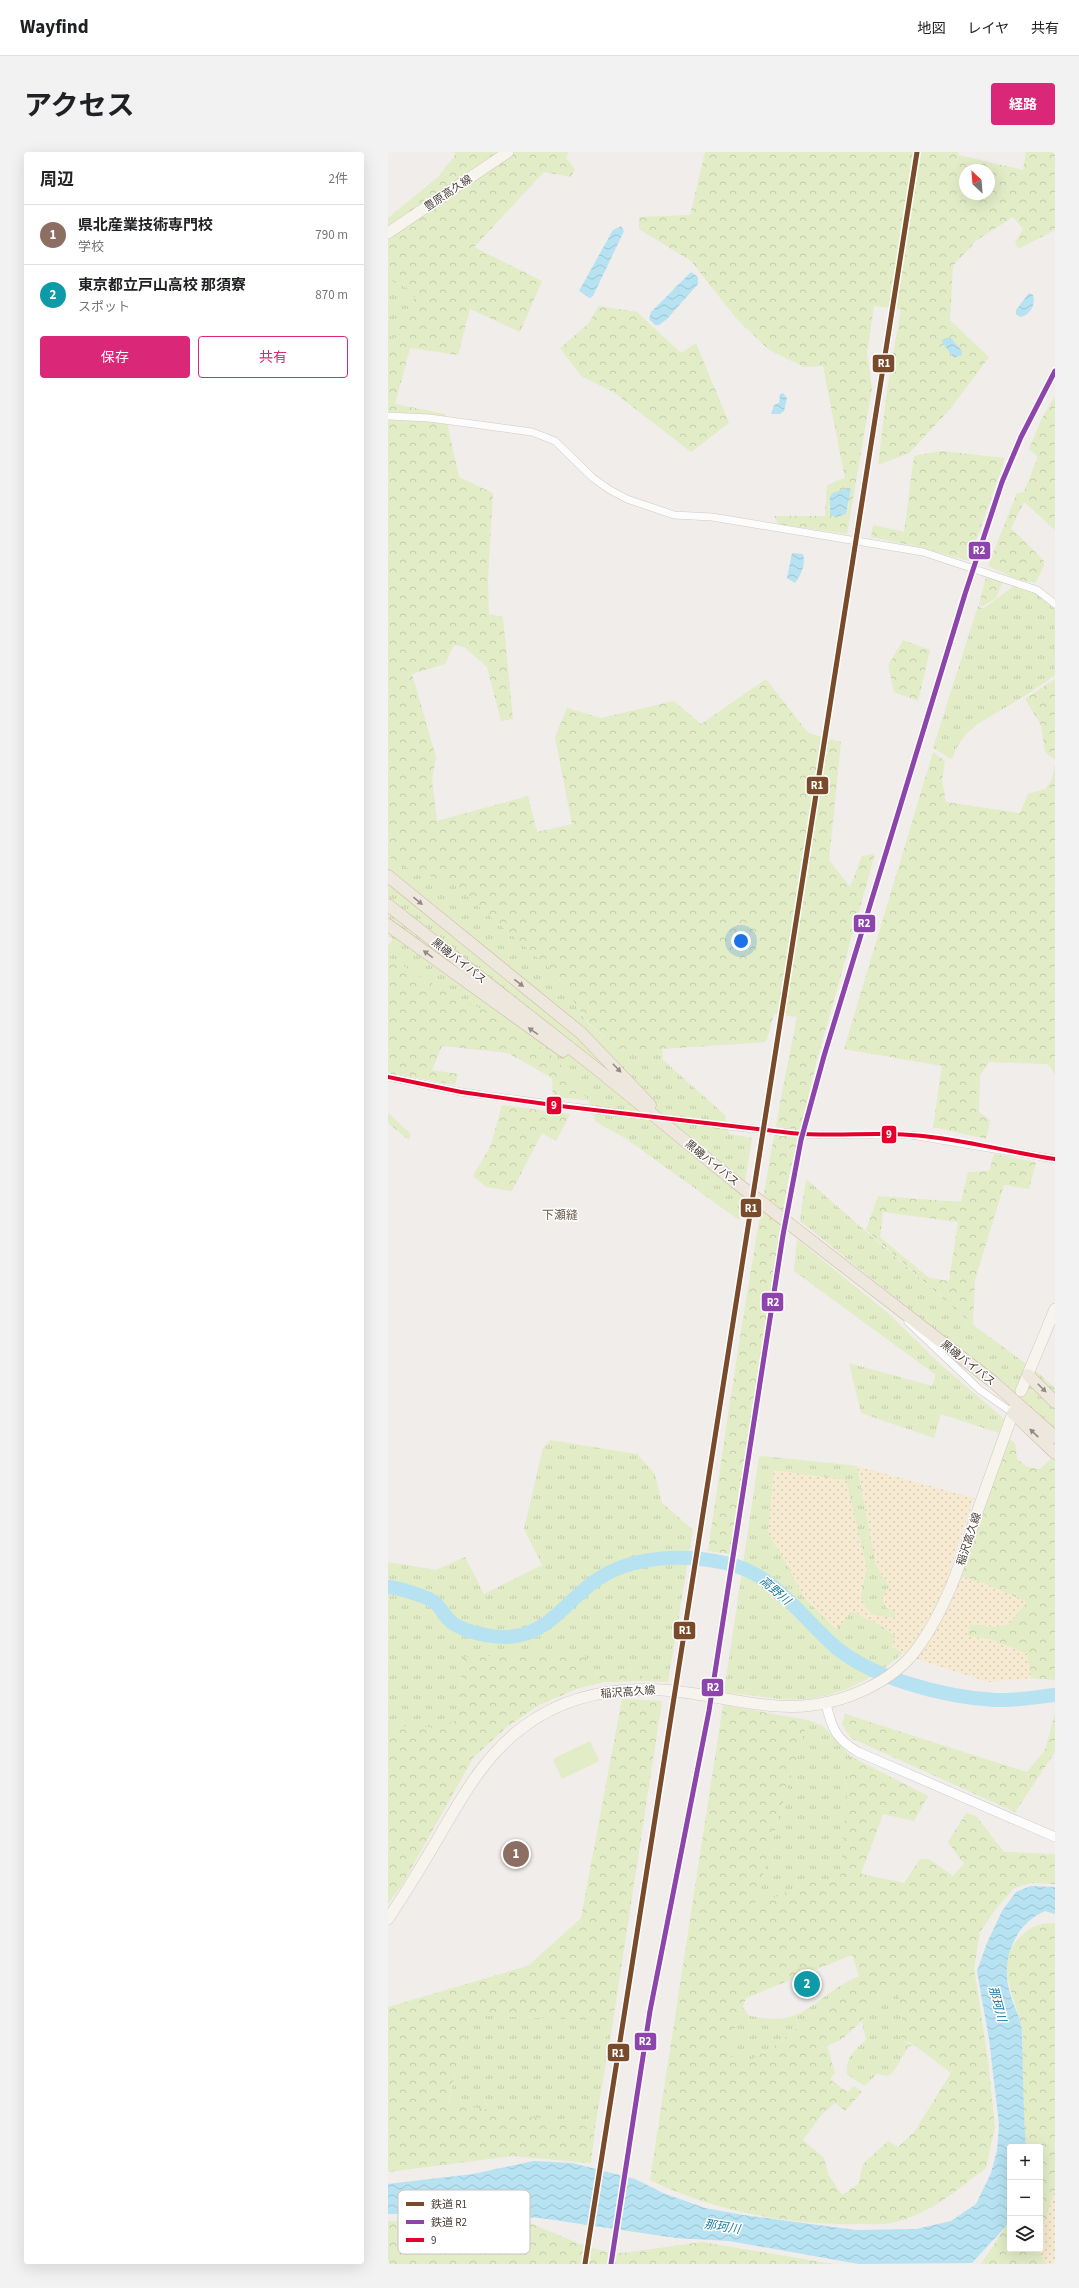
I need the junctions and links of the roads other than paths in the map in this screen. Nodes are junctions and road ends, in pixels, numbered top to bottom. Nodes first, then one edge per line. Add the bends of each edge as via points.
1 (508, 152) edge
2 (388, 233) edge
3 (388, 416) edge
4 (1055, 604) edge
5 (388, 876) edge
6 (388, 904) edge
7 (388, 925) edge
8 (602, 1073) junction
9 (388, 1077) edge
10 (619, 1113) tunnel mouth
11 (728, 1126) tunnel mouth
12 (755, 1129) tunnel mouth
13 (778, 1132) tunnel mouth
14 (791, 1133) tunnel mouth
15 (810, 1135) tunnel mouth
16 (681, 1138) junction
17 (1055, 1159) edge
18 (889, 1301) junction
19 (1055, 1309) edge
20 (1028, 1375) junction
21 (1021, 1391) dead end
22 (1055, 1402) edge
23 (1014, 1410) junction
24 (1055, 1437) edge
25 (1055, 1453) edge
26 (826, 1704) junction
27 (1055, 1837) edge
28 (388, 1919) edge

1 - 2 main road, 豊原高久線
3 - 4 street via 429,418 532,432 555,441 593,478 610,490 654,509 674,515 712,517 923,552 1037,590
5 -> 16 highway via 581,1033
6 - 8 highway, 黒磯バイパス
8 -> 7 highway via 532,1030
8 - 16 highway, 黒磯バイパス
9 - 10 street via 468,1093
11 - 12 street
13 - 14 street
15 - 17 street via 911,1135
16 - 18 highway, 黒磯バイパス
18 - 23 street via 980,1390
18 - 24 highway, 黒磯バイパス via 992,1381
19 - 20 main road
20 - 21 main road
20 -> 22 highway
25 -> 23 highway
23 - 26 main road, 稲沢高久線 via 958,1571 946,1599 919,1646 905,1664 875,1685
26 - 27 street via 831,1726 839,1738 858,1752
26 - 28 main road, 稲沢高久線 via 804,1707 776,1706 664,1690 641,1690 599,1693 559,1706 518,1731 480,1769

